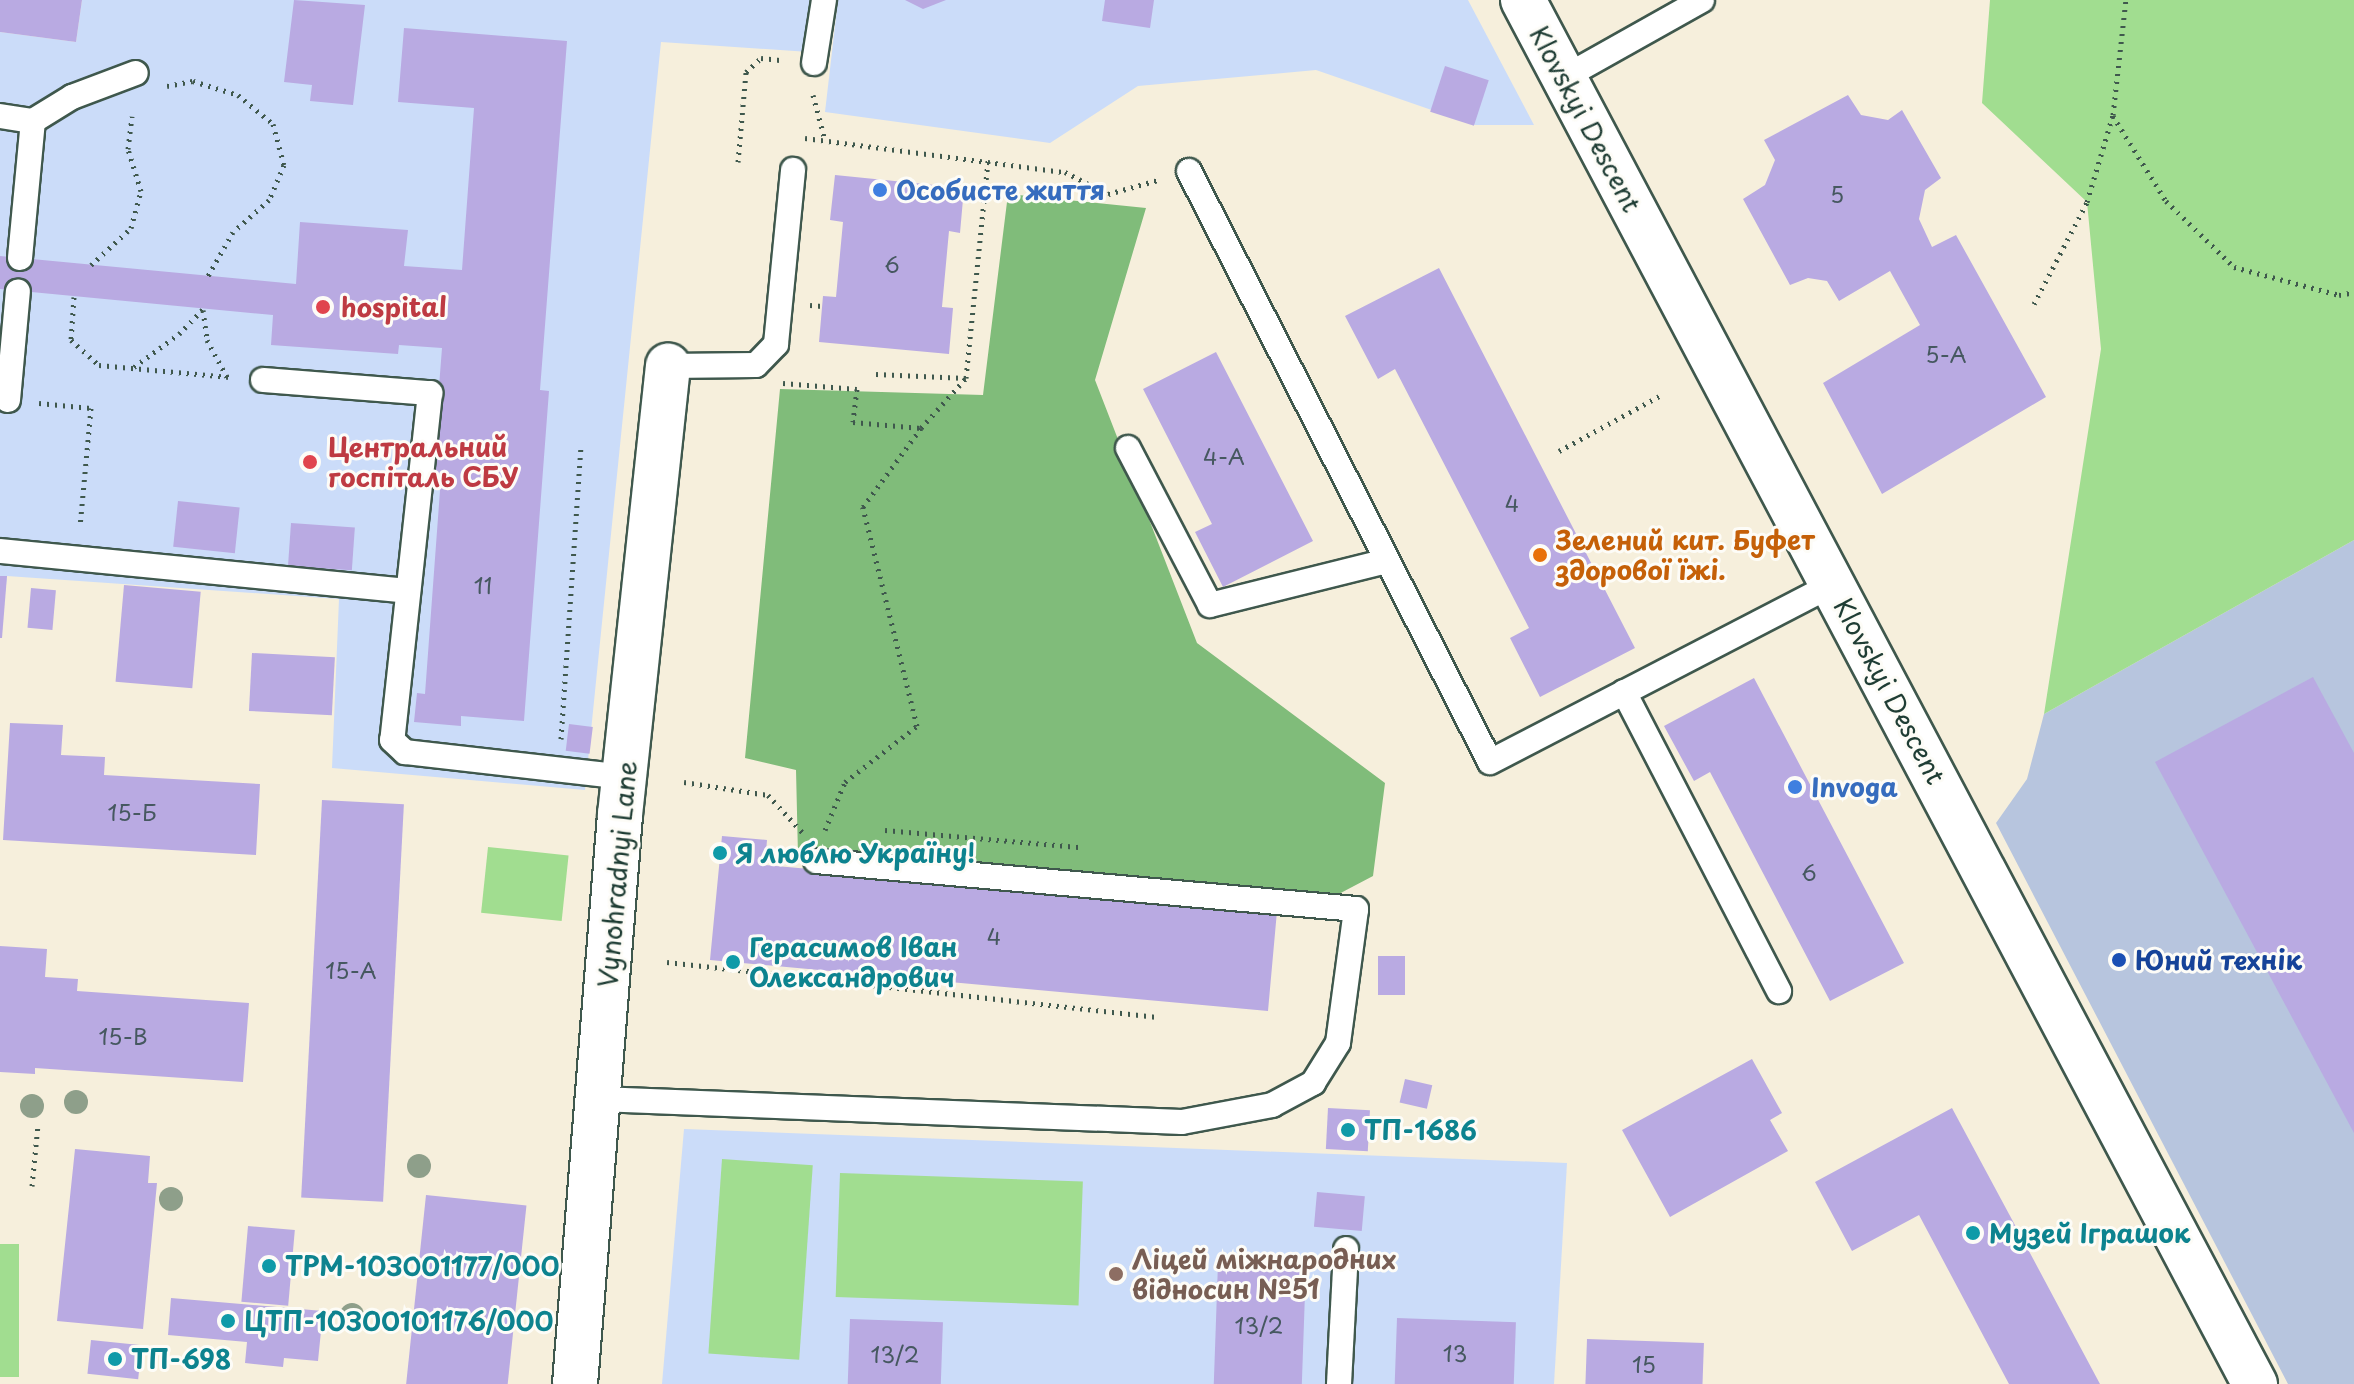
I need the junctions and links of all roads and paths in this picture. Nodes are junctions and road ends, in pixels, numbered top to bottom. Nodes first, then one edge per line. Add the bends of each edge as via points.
1 (824, 0) edge
2 (1523, 0) edge
3 (1702, 0) edge
4 (2126, 0) edge
5 (814, 63) joint
6 (746, 72) dead end
7 (1565, 77) junction
8 (145, 80) joint
9 (72, 97) junction
10 (139, 106) dead end
11 (2113, 115) junction
12 (0, 116) edge
13 (132, 116) junction
14 (33, 121) junction
15 (988, 160) junction
16 (738, 162) dead end
17 (793, 170) dead end
18 (1189, 171) joint
19 (20, 258) dead end
20 (91, 265) dead end
21 (208, 276) dead end
22 (18, 291) dead end
23 (2354, 292) edge
24 (74, 297) dead end
25 (2034, 304) dead end
26 (668, 366) joint
27 (133, 368) junction
28 (876, 374) dead end
29 (227, 377) junction
30 (966, 378) junction
31 (263, 380) joint
32 (813, 384) dead end
33 (1663, 394) dead end
34 (8, 400) joint
35 (921, 428) junction
36 (1128, 448) dead end
37 (581, 449) dead end
38 (1559, 451) dead end
39 (0, 551) edge
40 (77, 559) junction
41 (1386, 561) junction
42 (1833, 584) junction
43 (408, 591) junction
44 (1624, 692) junction
45 (559, 770) junction
46 (624, 777) junction
47 (684, 782) dead end
48 (815, 847) junction
49 (667, 962) dead end
50 (1779, 991) dead end
51 (1155, 1017) dead end
52 (599, 1099) junction
53 (38, 1125) dead end
54 (32, 1186) dead end
55 (1346, 1249) dead end
56 (575, 1384) edge
57 (1339, 1384) edge
58 (2255, 1384) edge

1 - 5 lane
2 - 7 street, Klovskyi Descent
3 - 7 lane
4 - 11 path
5 - 15 path via 812,104 825,140
6 - 16 path
7 - 42 street, Klovskyi Descent
8 - 9 lane
8 - 21 path via 193,81 238,95 273,124 284,165 269,200 233,232
9 - 13 path via 104,101
9 - 14 lane
10 - 13 path
11 - 23 path via 2166,201 2234,267 2339,295
11 - 25 path via 2087,202
12 - 14 lane
13 - 20 path via 128,149 141,191 131,228
14 - 19 lane
15 - 18 path via 1065,172 1108,194
15 - 30 path
17 - 26 lane via 776,344 756,365
18 - 41 lane
22 - 34 lane
24 - 27 path via 71,340 77,350 99,365
26 - 46 street, Vynohradnyi Lane
27 - 29 path
27 - 29 path via 203,309 207,340
28 - 30 path
29 - 31 path
30 - 35 path
31 - 43 lane via 430,393
32 - 35 path via 857,389 853,422
33 - 38 path
34 - 40 path via 91,408
35 - 48 path via 863,507 917,726 845,782
36 - 41 lane via 1210,605
37 - 45 path
39 - 40 lane
40 - 43 lane
41 - 44 lane via 1490,762
42 - 44 lane
42 - 58 street, Klovskyi Descent
43 - 45 lane via 392,740 405,752
44 - 50 lane
45 - 46 lane
46 - 52 street, Vynohradnyi Lane
47 - 48 path via 768,795
48 - 52 lane via 1356,909 1338,1043 1313,1083 1272,1105 1182,1122
49 - 51 path
52 - 56 street, Vynohradnyi Lane
53 - 54 path
55 - 57 lane

